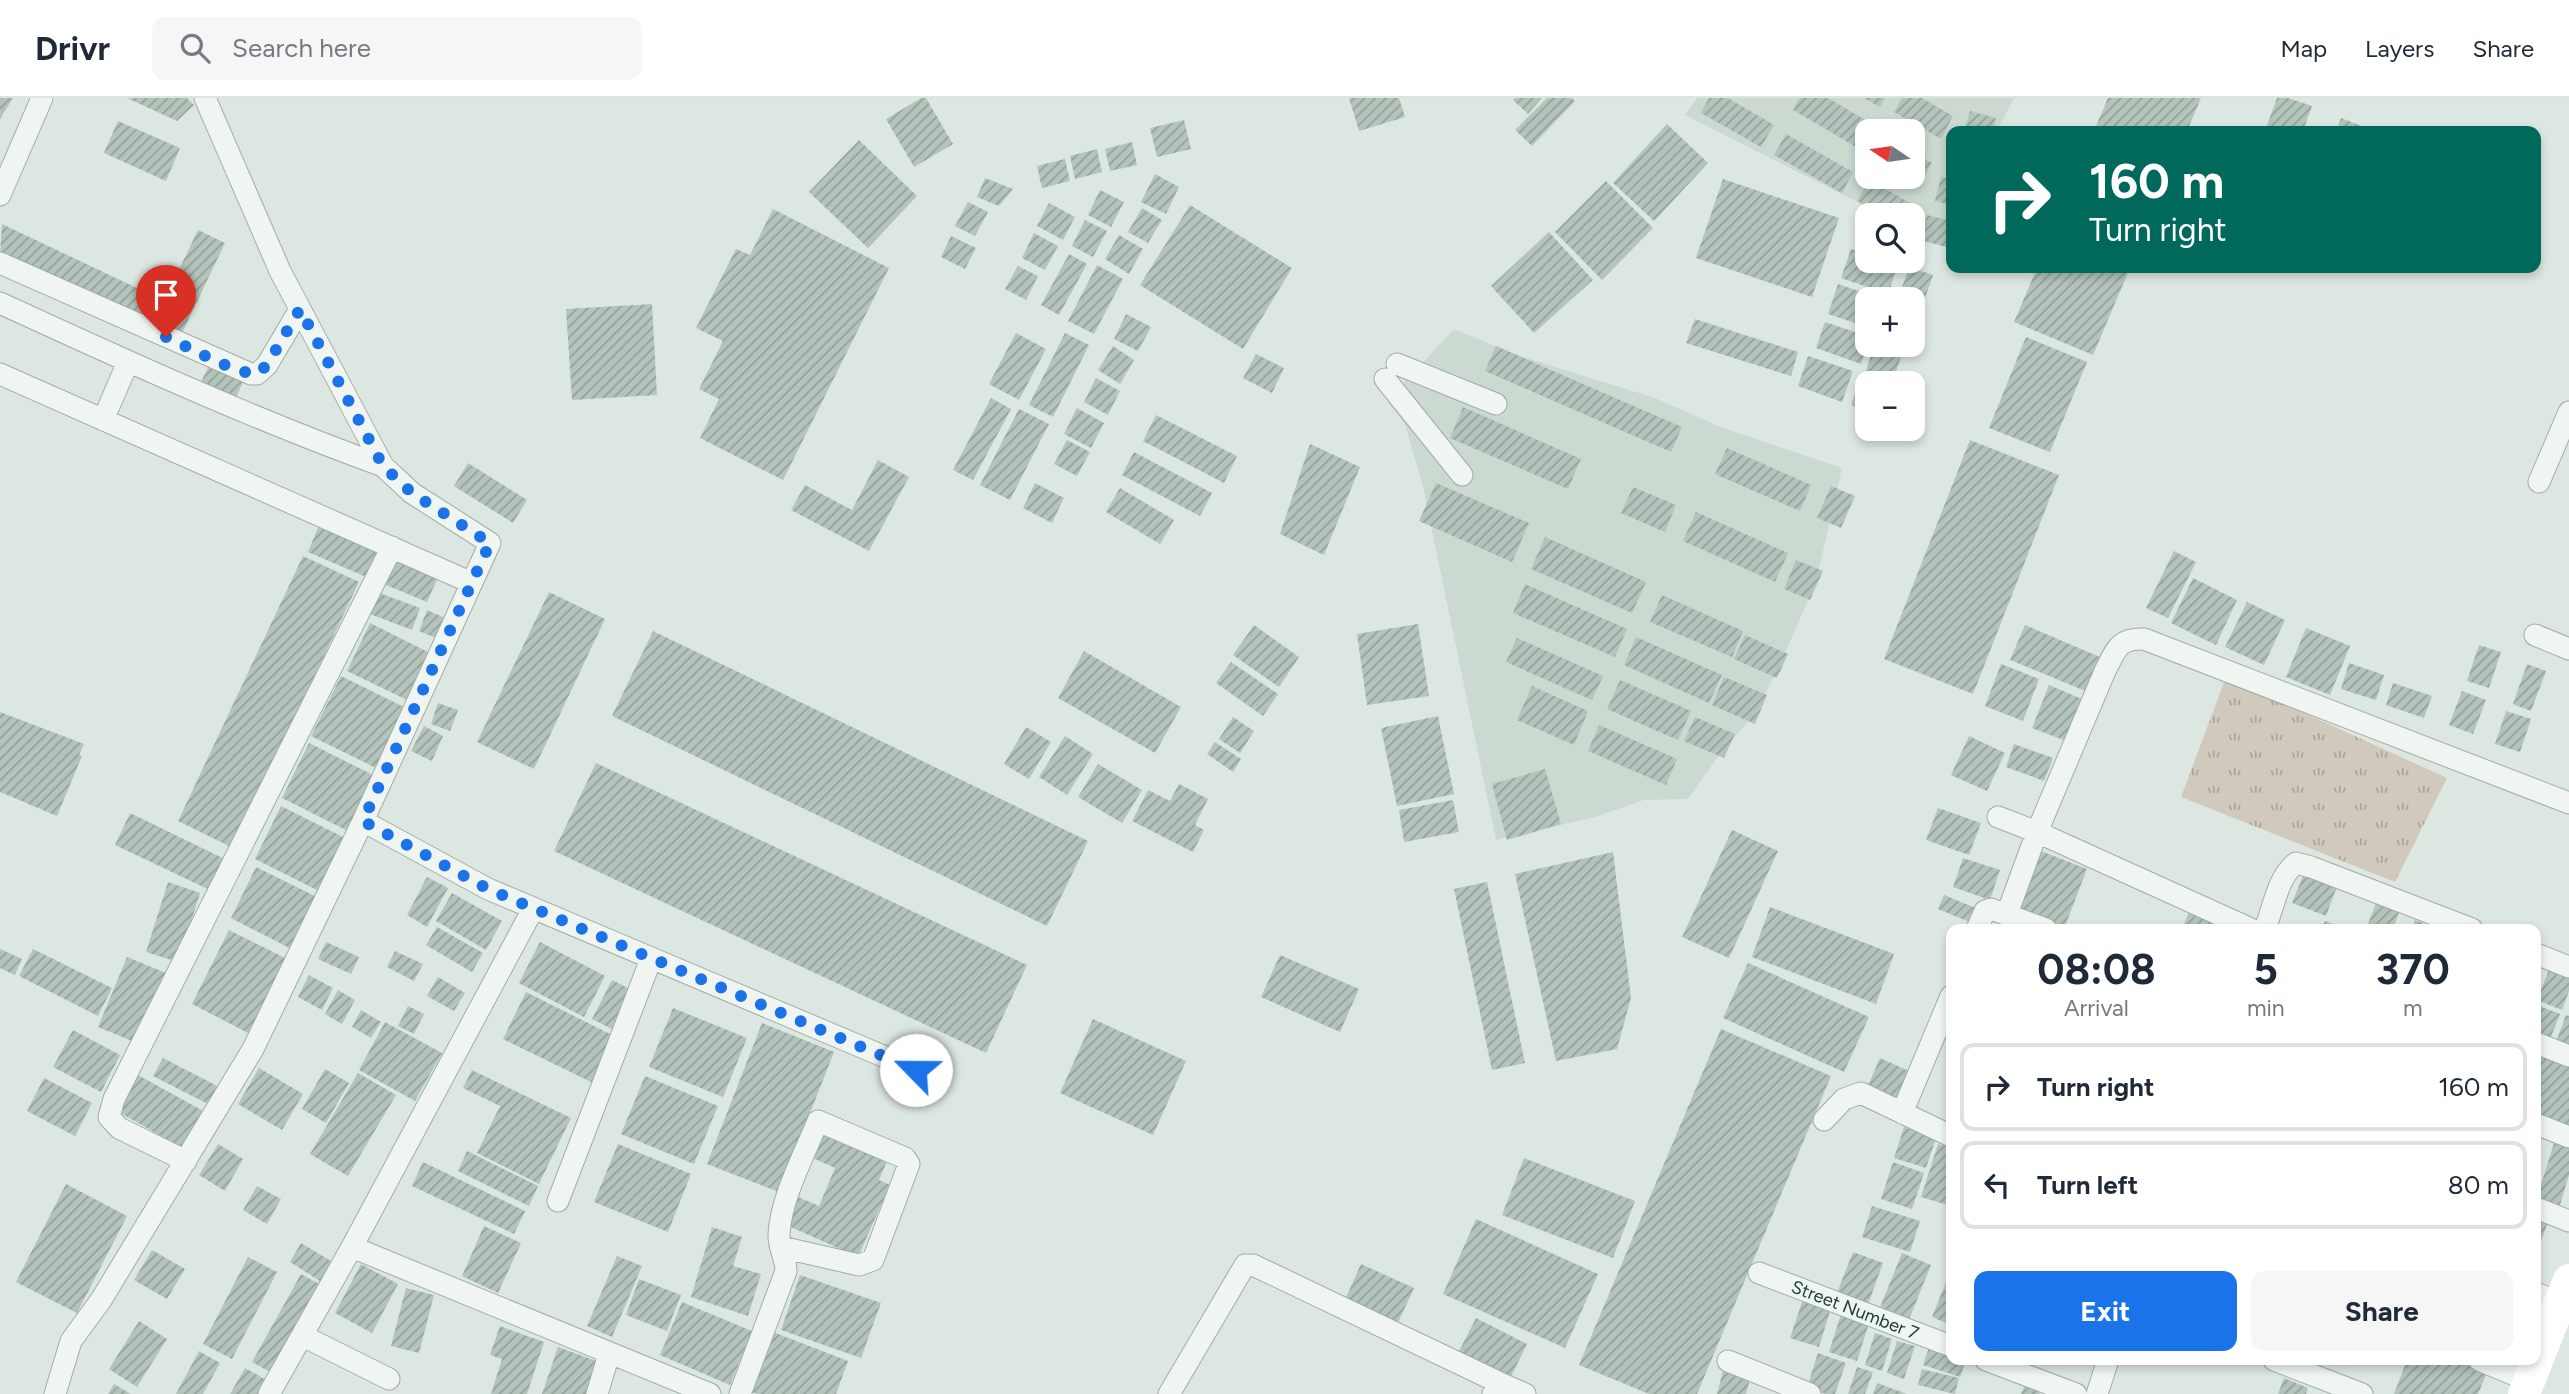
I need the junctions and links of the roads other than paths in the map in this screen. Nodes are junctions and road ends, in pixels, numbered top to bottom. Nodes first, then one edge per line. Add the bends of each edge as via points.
1 (42, 98) edge
2 (205, 98) edge
3 (0, 195) edge
4 (0, 262) edge
5 (0, 303) edge
6 (300, 309) junction
7 (128, 362) junction
8 (0, 374) edge
9 (1496, 404) dead end
10 (2569, 412) edge
11 (103, 420) junction
12 (383, 466) junction
13 (1462, 475) dead end
14 (2539, 482) dead end
15 (392, 547) junction
16 (472, 583) junction
17 (2535, 635) dead end
18 (2569, 649) edge
19 (2569, 803) edge
20 (1998, 817) dead end
21 (363, 821) junction
22 (2037, 832) junction
23 (533, 909) junction
24 (2007, 914) junction
25 (1979, 924) edge
26 (2033, 924) edge
27 (2240, 924) edge
28 (2267, 924) edge
29 (2459, 924) edge
30 (2541, 956) edge
31 (651, 958) junction
32 (2569, 967) edge
33 (1946, 1025) edge
34 (2541, 1045) edge
35 (1942, 1048) edge
36 (2569, 1056) edge
37 (916, 1070) dead end
38 (1902, 1113) junction
39 (1824, 1120) dead end
40 (2541, 1126) edge
41 (1946, 1134) edge
42 (2569, 1137) edge
43 (186, 1161) junction
44 (558, 1201) dead end
45 (2541, 1210) edge
46 (2569, 1221) edge
47 (352, 1247) junction
48 (781, 1247) junction
49 (1759, 1273) dead end
50 (2555, 1292) edge
51 (303, 1336) junction
52 (2541, 1340) edge
53 (1946, 1344) edge
54 (609, 1354) junction
55 (1728, 1361) dead end
56 (1999, 1365) edge
57 (2106, 1365) edge
58 (2287, 1365) edge
59 (2488, 1365) edge
60 (2534, 1365) edge
61 (389, 1379) dead end
62 (1495, 1388) edge
63 (2527, 1388) edge
64 (55, 1394) edge
65 (269, 1394) edge
66 (597, 1394) edge
67 (710, 1394) edge
68 (740, 1394) edge
69 (1168, 1394) edge
70 (1525, 1394) edge
71 (1810, 1394) edge
72 (2076, 1394) edge
73 (2097, 1394) edge
74 (2362, 1394) edge

1 - 3 street
2 - 6 street
4 - 6 street via 251,374 267,365
5 - 7 street
6 - 12 street
7 - 11 street
7 - 12 street
8 - 11 street
9 - 13 street via 1391,372
10 - 14 street
11 - 15 street
12 - 16 street via 412,493 490,543
15 - 16 street
15 - 43 street via 114,1099 109,1117 119,1128
16 - 21 street
17 - 18 street
19 - 22 street via 2144,639 2129,639 2118,646 2105,671
20 - 22 street
21 - 23 street
21 - 43 street via 253,1049
22 - 24 street
22 - 27 street
23 - 31 street
23 - 47 street
24 - 25 street via 1985,911
24 - 26 street
28 - 29 street via 2284,877 2296,863
30 - 32 street
31 - 37 street
31 - 44 street
33 - 35 street
34 - 36 street
35 - 38 street
38 - 39 street via 1861,1093 1844,1099
38 - 41 street
40 - 42 street
43 - 64 street via 71,1341
45 - 46 street
47 - 51 street
47 - 54 street
48 - 48 street via 784,1206 817,1121 905,1158 909,1164 873,1259 859,1265
48 - 68 street via 786,1271
49 - 53 street, Street Number 7
50 - 52 main road
51 - 61 street
51 - 65 street
54 - 66 street
54 - 67 street
55 - 71 street
56 - 72 street
57 - 73 street
58 - 74 street
59 - 63 street
60 - 63 main road
62 - 69 street via 1253,1265 1245,1265
62 - 70 street

